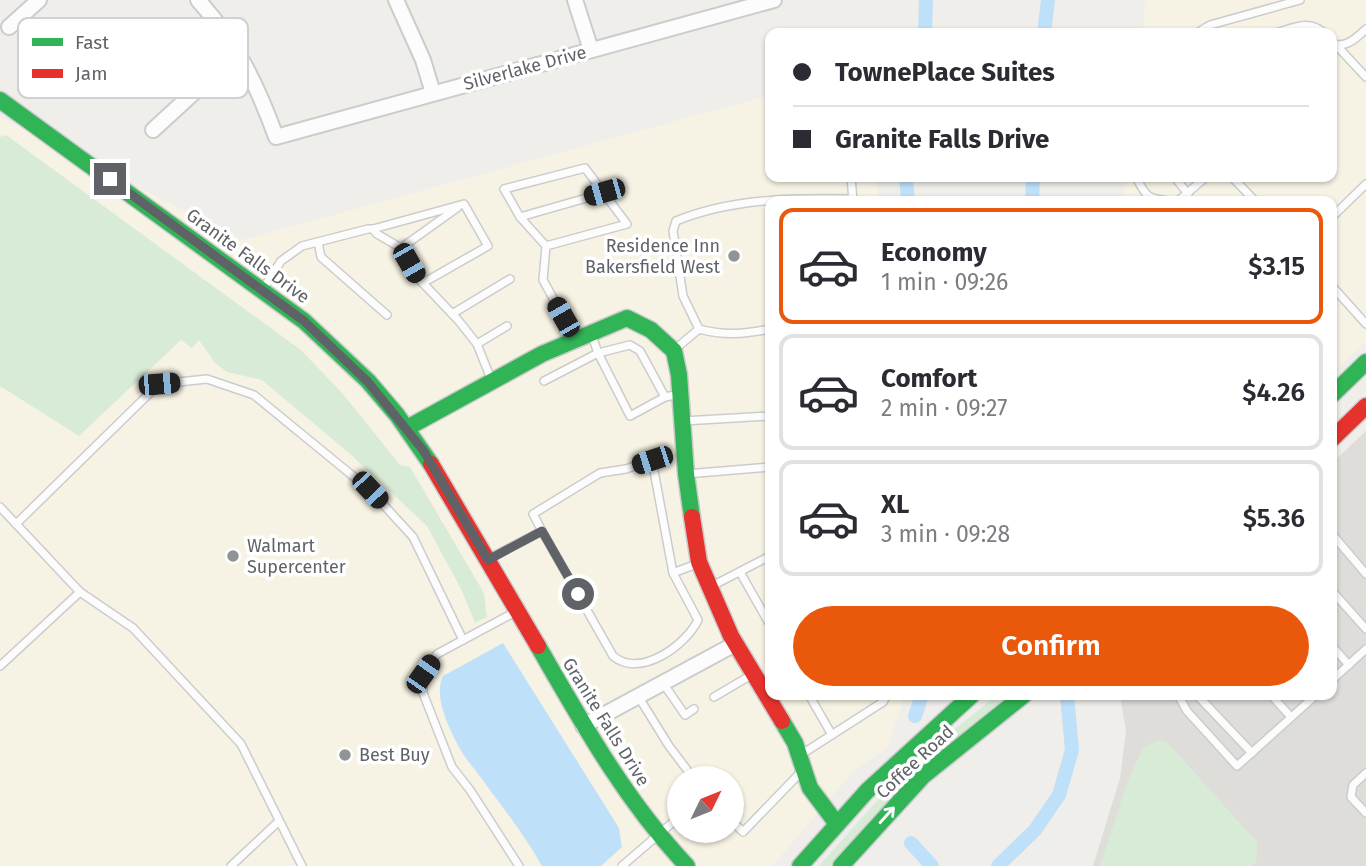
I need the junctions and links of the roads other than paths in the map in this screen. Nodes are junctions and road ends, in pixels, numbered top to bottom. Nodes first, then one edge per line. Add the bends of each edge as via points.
1 (38, 0) edge
2 (198, 0) edge
3 (396, 0) edge
4 (575, 0) edge
5 (774, 0) edge
6 (1300, 0) edge
7 (747, 4) edge
8 (19, 18) edge
9 (212, 18) edge
10 (18, 19) edge
11 (9, 27) dead end
12 (1205, 28) edge
13 (1294, 28) edge
14 (1318, 28) edge
15 (1366, 29) edge
16 (1337, 44) edge
17 (1337, 46) edge
18 (591, 50) junction
19 (248, 70) edge
20 (1366, 77) edge
21 (433, 93) junction
22 (189, 98) edge
23 (1, 103) edge
24 (153, 131) dead end
25 (1179, 182) edge
26 (1201, 182) edge
27 (1237, 182) edge
28 (1366, 184) edge
29 (604, 192) junction
30 (1188, 194) junction
31 (1185, 196) edge
32 (1250, 196) edge
33 (765, 201) edge
34 (464, 204) junction
35 (1337, 211) edge
36 (520, 217) junction
37 (373, 229) junction
38 (318, 242) junction
39 (546, 246) junction
40 (401, 248) junction
41 (510, 279) dead end
42 (423, 284) junction
43 (262, 290) junction
44 (1337, 292) edge
45 (452, 314) junction
46 (387, 315) dead end
47 (1366, 324) edge
48 (507, 326) dead end
49 (699, 329) junction
50 (765, 330) edge
51 (583, 335) junction
52 (477, 344) junction
53 (674, 351) junction
54 (598, 353) junction
55 (1366, 362) edge
56 (544, 381) dead end
57 (493, 382) junction
58 (1337, 390) edge
59 (673, 395) junction
60 (1366, 406) edge
61 (765, 416) edge
62 (682, 421) junction
63 (407, 428) junction
64 (1337, 434) edge
65 (765, 467) edge
66 (686, 474) junction
67 (1, 508) edge
68 (16, 524) junction
69 (542, 531) junction
70 (1337, 540) edge
71 (765, 559) edge
72 (488, 560) junction
73 (699, 562) junction
74 (740, 572) junction
75 (673, 573) junction
76 (1366, 574) edge
77 (710, 587) junction
78 (80, 592) junction
79 (1337, 597) edge
80 (517, 611) junction
81 (765, 616) edge
82 (1366, 629) edge
83 (463, 640) junction
84 (735, 644) junction
85 (1366, 649) edge
86 (1337, 652) edge
87 (1349, 665) junction
88 (0, 666) edge
89 (753, 673) junction
90 (1337, 676) edge
91 (663, 683) junction
92 (765, 693) edge
93 (638, 696) junction
94 (714, 697) dead end
95 (769, 700) edge
96 (813, 700) edge
97 (884, 700) edge
98 (967, 700) edge
99 (1018, 700) edge
100 (1181, 700) edge
101 (1202, 700) edge
102 (1276, 700) edge
103 (1310, 700) edge
104 (694, 709) dead end
105 (1291, 717) junction
106 (583, 726) junction
107 (832, 735) junction
108 (1252, 753) junction
109 (801, 762) junction
110 (684, 766) edge
111 (1366, 773) edge
112 (1366, 813) edge
113 (279, 821) junction
114 (837, 824) junction
115 (667, 827) edge
116 (744, 831) edge
117 (658, 834) junction
118 (231, 866) edge
119 (302, 866) edge
120 (519, 866) edge
121 (622, 866) edge
122 (687, 866) edge
123 (800, 866) edge
124 (841, 866) edge

1 - 8 street
2 - 9 street
3 - 21 street
4 - 18 street
5 - 7 street, Silverlake Drive
6 - 12 lane
7 - 18 street, Silverlake Drive
10 - 11 street
13 - 14 lane
15 - 16 lane via 1344,46
17 - 20 lane
18 - 21 street, Silverlake Drive
19 - 21 street, Silverlake Drive via 276,137
22 - 24 street
23 - 43 street, Granite Falls Drive
25 - 30 lane
26 - 30 lane
27 - 32 lane
28 - 35 lane
29 - 36 lane
29 - 36 lane via 585,168 504,189
29 - 39 lane via 627,224
30 - 31 lane
33 - 49 lane via 699,211 676,221 673,231 683,296
34 - 37 lane
34 - 40 lane
34 - 42 lane via 488,246
36 - 39 lane
37 - 38 lane
37 - 40 lane
38 - 43 lane via 289,253
38 - 46 lane via 321,257
39 - 51 lane via 543,280
40 - 42 lane
41 - 45 lane
42 - 45 lane
43 - 63 street, Granite Falls Drive via 337,350
44 - 47 lane
45 - 52 lane
48 - 52 lane
49 - 50 lane via 738,335
49 - 53 lane
51 - 53 street via 627,318 651,330
51 - 54 lane
51 - 57 street
52 - 57 lane
53 - 59 street
54 - 56 lane
54 - 59 lane via 630,345 640,351
54 - 59 lane via 630,416
55 - 58 street
57 - 63 street
59 - 62 street
60 - 64 street
61 - 62 lane
62 - 66 street
63 - 72 street, Granite Falls Drive
65 - 66 lane
66 - 73 street
67 - 68 lane
68 - 78 lane
68 - 83 lane via 159,384 207,379 254,395 370,490 413,537
69 - 72 lane
69 - 75 lane via 533,514 600,473 652,460
69 - 75 lane via 613,656 631,666 649,662 687,638 698,620
70 - 76 lane
71 - 74 lane
72 - 80 street, Granite Falls Drive
73 - 75 lane
73 - 77 street
74 - 77 lane
74 - 81 lane
77 - 84 street
78 - 88 lane
78 - 113 lane via 133,628 241,744
79 - 82 lane
80 - 83 lane
80 - 106 street, Granite Falls Drive
83 - 120 lane via 437,654 423,674 423,693 452,767
84 - 89 street
84 - 91 street
85 - 87 lane
86 - 87 lane
87 - 90 lane
89 - 92 street
89 - 94 lane
91 - 93 street
91 - 104 lane via 685,715
93 - 106 street
93 - 110 lane
95 - 109 street
96 - 107 lane
97 - 107 lane
98 - 114 street, Coffee Road
124 -> 99 street, Coffee Road via 923,776
100 - 108 lane via 1237,766
101 - 108 lane
102 - 105 lane
103 - 105 lane
105 - 108 lane
106 - 117 street, Granite Falls Drive
107 - 109 lane
109 - 114 street via 810,789
109 - 116 lane
111 - 112 lane via 1353,785 1352,797
113 - 118 lane
113 - 119 lane
114 - 123 street, Coffee Road
115 - 117 lane
117 - 121 lane
117 - 122 street, Granite Falls Drive

